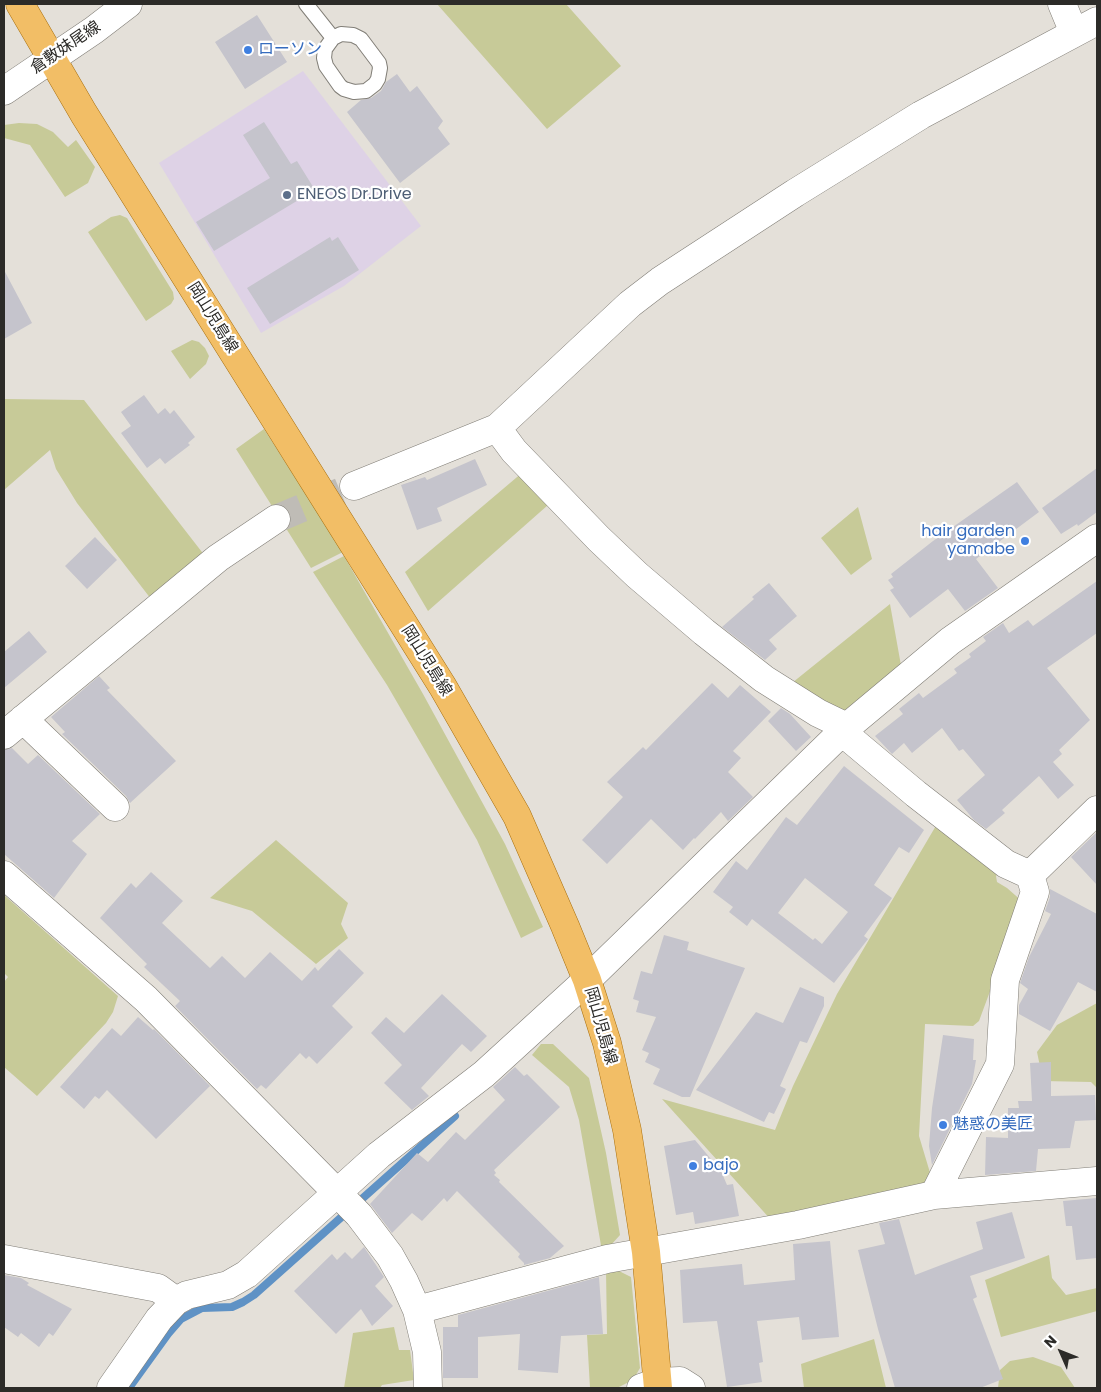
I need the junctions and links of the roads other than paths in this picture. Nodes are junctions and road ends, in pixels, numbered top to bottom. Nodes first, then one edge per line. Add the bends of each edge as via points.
1 (20, 4) edge
2 (128, 4) edge
3 (306, 4) edge
4 (1062, 4) edge
5 (1086, 27) edge
6 (333, 38) junction
7 (52, 58) junction
8 (4, 91) edge
9 (497, 428) junction
10 (354, 486) tunnel mouth
11 (276, 519) tunnel mouth
12 (1097, 538) edge
13 (13, 727) edge
14 (848, 735) junction
15 (115, 807) dead end
16 (1097, 810) edge
17 (4, 875) edge
18 (1030, 875) junction
19 (587, 980) junction
20 (1097, 1181) edge
21 (934, 1195) junction
22 (349, 1203) junction
23 (646, 1252) junction
24 (4, 1259) edge
25 (176, 1301) junction
26 (417, 1310) junction
27 (652, 1386) edge
28 (111, 1388) edge
29 (428, 1388) edge
30 (691, 1388) edge

1 - 7 main road, 岡山児島線
2 - 7 street, 倉敷妹尾線
3 - 6 lane
4 - 5 street
5 - 9 street via 921,115 660,281 630,304
6 - 6 lane via 324,52 326,66 340,86 360,92 375,84 379,62 358,36 345,34
7 - 8 street, 倉敷妹尾線
7 - 19 main road, 岡山児島線 via 443,687 517,816
9 - 10 street
9 - 14 street via 514,451 636,575 764,679
11 - 13 street via 218,558
12 - 14 street via 950,641
13 - 15 street
14 - 18 street via 916,794 1006,864
14 - 19 street
16 - 18 street
17 - 22 street via 146,999
18 - 21 street via 1035,892 1005,980 1000,1064
19 - 22 street via 484,1074 386,1149
19 - 23 main road, 岡山児島線 via 607,1043 627,1130
20 - 21 street
21 - 23 street via 798,1225
22 - 25 street via 248,1274 228,1285 186,1295
22 - 26 street via 390,1256
23 - 26 street via 607,1259
23 - 27 main road, 岡山児島線
24 - 25 street via 158,1288
25 - 28 street via 159,1319
26 - 29 street via 427,1352
27 - 30 street via 680,1381

